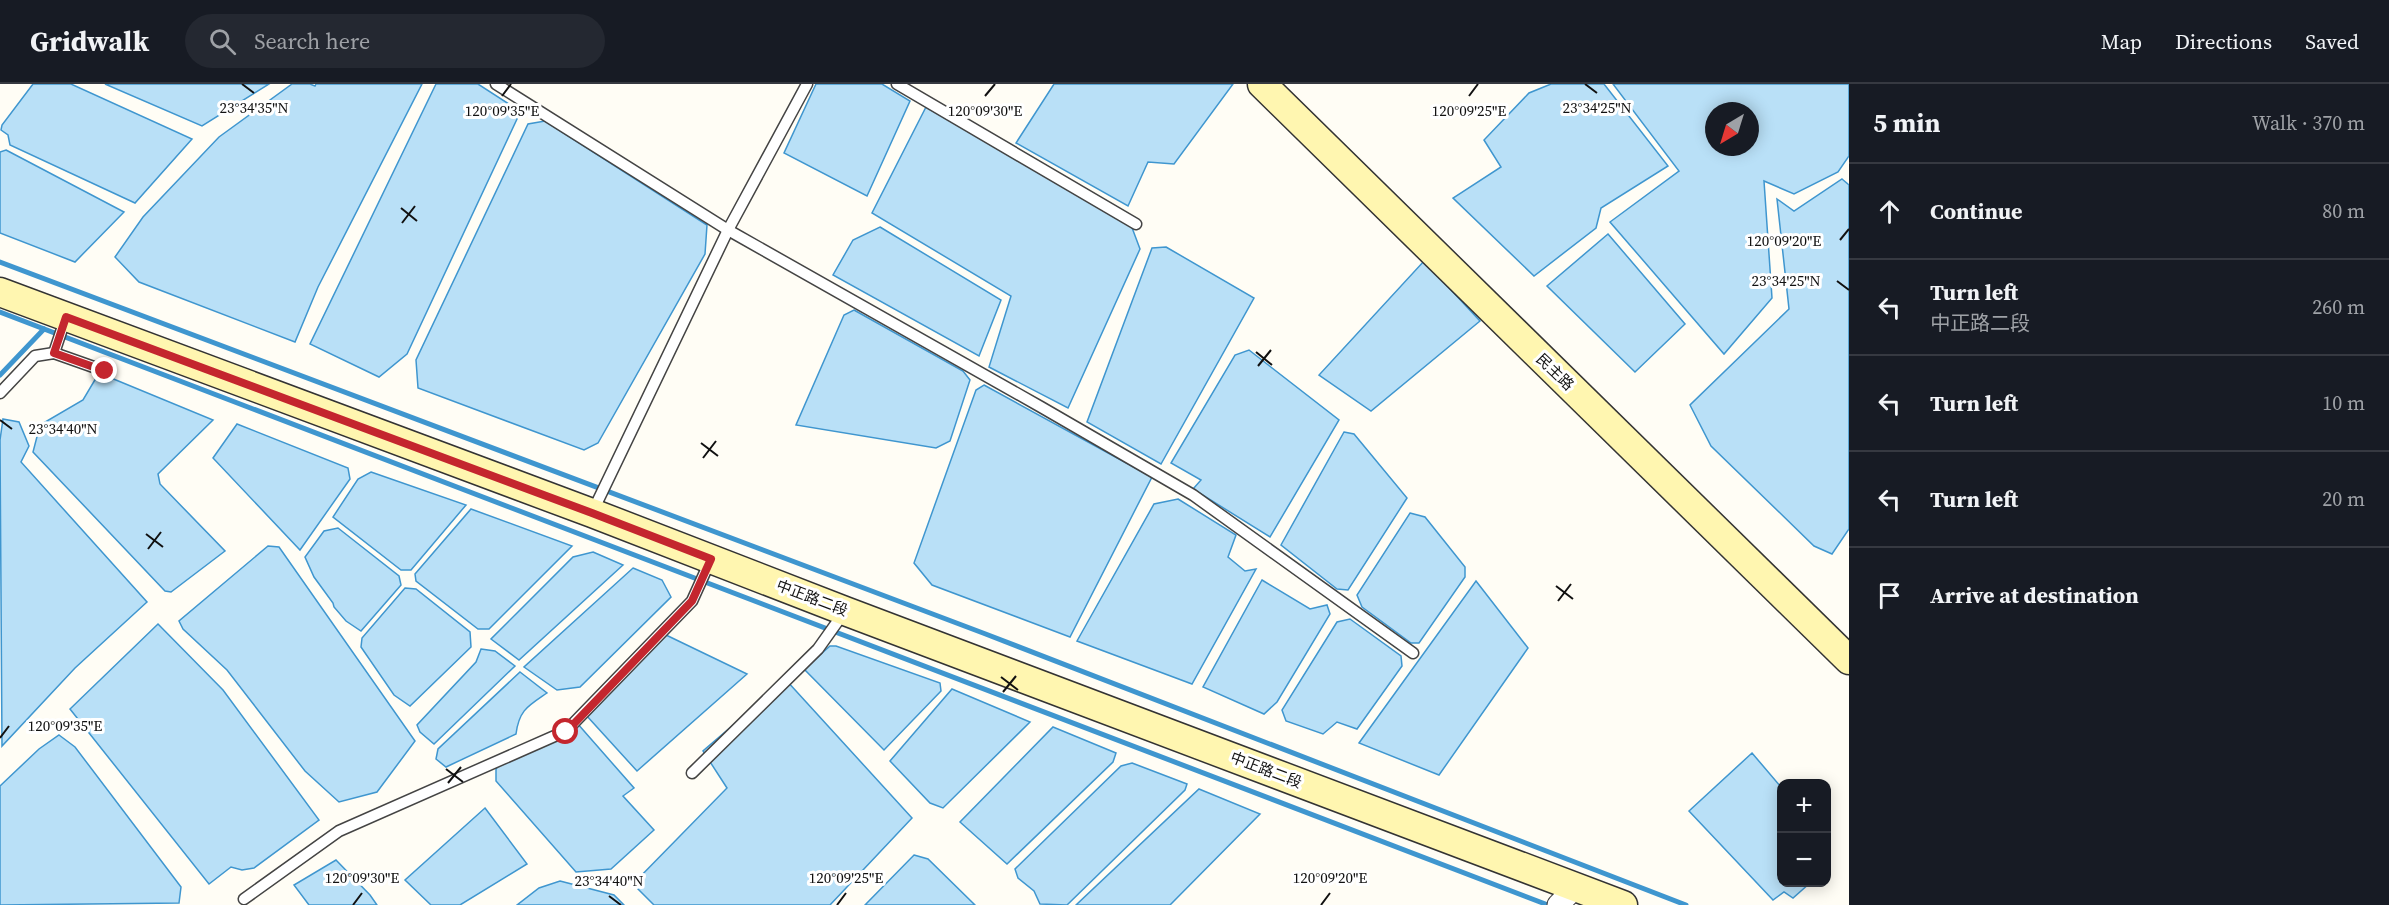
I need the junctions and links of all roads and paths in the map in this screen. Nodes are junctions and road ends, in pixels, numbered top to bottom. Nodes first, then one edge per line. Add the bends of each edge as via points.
1 (496, 84) edge
2 (807, 84) edge
3 (897, 84) edge
4 (1262, 84) edge
5 (1136, 224) dead end
6 (728, 230) junction
7 (0, 292) edge
8 (66, 317) junction
9 (54, 353) junction
10 (105, 371) dead end
11 (0, 393) edge
12 (592, 513) junction
13 (711, 559) junction
14 (845, 611) junction
15 (1413, 653) dead end
16 (1849, 660) edge
17 (692, 773) dead end
18 (1567, 896) edge
19 (244, 899) dead end
20 (1623, 905) edge

1 - 6 lane
2 - 6 lane
3 - 5 lane
4 - 16 main road, 民主路
6 - 12 lane
6 - 15 lane via 1193,495
7 - 8 main road, 中正路二段
8 - 9 lane
8 - 12 main road, 中正路二段
9 - 10 lane
9 - 11 lane via 35,356
12 - 13 main road, 中正路二段
13 - 14 main road, 中正路二段
13 - 19 lane via 692,601 566,732 339,831
14 - 17 lane via 818,649
14 - 18 main road, 中正路二段
18 - 20 main road, 中正路二段

